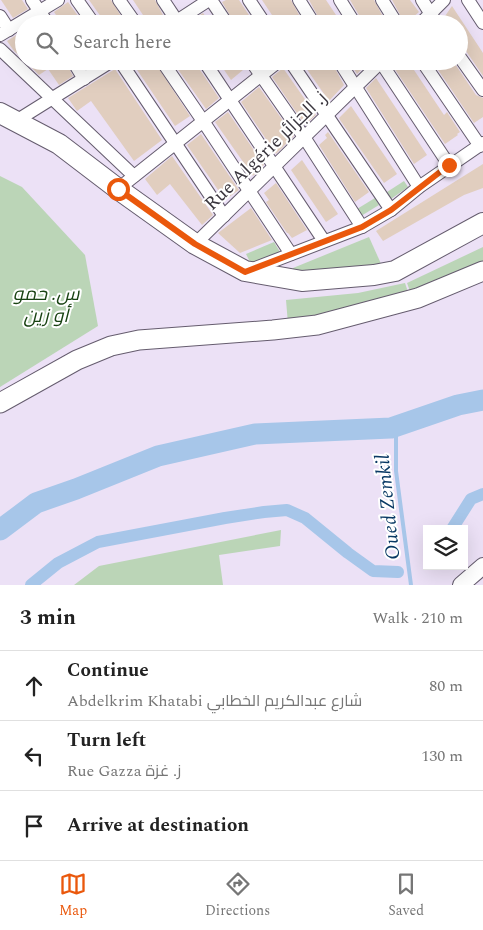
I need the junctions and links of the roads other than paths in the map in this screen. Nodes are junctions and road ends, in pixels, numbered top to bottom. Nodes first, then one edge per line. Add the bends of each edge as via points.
1 (32, 0) edge
2 (58, 0) edge
3 (77, 0) edge
4 (120, 0) edge
5 (163, 0) edge
6 (210, 0) edge
7 (249, 0) edge
8 (299, 0) edge
9 (340, 0) edge
10 (382, 0) edge
11 (422, 0) edge
12 (444, 0) edge
13 (468, 0) edge
14 (40, 12) junction
15 (35, 15) edge
16 (42, 15) edge
17 (88, 15) edge
18 (130, 15) edge
19 (171, 15) edge
20 (188, 15) edge
21 (221, 15) edge
22 (259, 15) edge
23 (308, 15) edge
24 (350, 15) edge
25 (391, 15) edge
26 (431, 15) edge
27 (436, 15) edge
28 (0, 16) edge
29 (483, 22) edge
30 (15, 27) edge
31 (4, 33) edge
32 (0, 48) edge
33 (15, 63) edge
34 (468, 69) edge
35 (22, 70) edge
36 (79, 70) edge
37 (97, 70) edge
38 (126, 70) edge
39 (168, 70) edge
40 (210, 70) edge
41 (257, 70) edge
42 (267, 70) edge
43 (296, 70) edge
44 (345, 70) edge
45 (373, 70) edge
46 (386, 70) edge
47 (428, 70) edge
48 (260, 75) junction
49 (84, 78) junction
50 (356, 87) junction
51 (483, 90) edge
52 (52, 99) junction
53 (231, 100) junction
54 (327, 115) junction
55 (8, 117) edge
56 (203, 121) junction
57 (304, 137) junction
58 (175, 144) junction
59 (481, 145) edge
60 (449, 165) junction
61 (275, 166) junction
62 (134, 176) junction
63 (418, 187) junction
64 (118, 189) junction
65 (249, 192) junction
66 (391, 210) junction
67 (224, 216) junction
68 (483, 223) edge
69 (362, 227) junction
70 (324, 241) junction
71 (195, 244) junction
72 (291, 254) junction
73 (483, 271) edge
74 (245, 272) junction
75 (0, 403) edge
76 (483, 566) edge
77 (461, 585) edge

1 - 14 street
2 - 14 street
3 - 17 street
4 - 18 street
5 - 19 street
6 - 20 street
6 - 21 street
7 - 22 street
8 - 23 street
9 - 24 street
10 - 25 street
11 - 26 street
12 - 27 street
13 - 29 street
14 - 15 street
14 - 16 street
28 - 31 street
30 - 31 street
32 - 33 street
34 - 51 street
35 - 52 street
36 - 49 street
37 - 49 street
38 - 58 street
39 - 56 street
40 - 53 street
41 - 48 street
42 - 48 street
43 - 54 street
44 - 50 street
45 - 50 street, Rue Algérie ز. الجزائر
46 - 60 street
47 - 59 street
48 - 53 street
48 - 57 street
49 - 52 street
50 - 54 street, Rue Algérie ز. الجزائر
50 - 63 street
52 - 55 street
52 - 62 street
53 - 56 street
53 - 61 street
54 - 57 street, Rue Algérie ز. الجزائر
54 - 66 street
55 - 64 main road via 59,144
56 - 58 street
56 - 65 street
57 - 61 street, Rue Algérie ز. الجزائر
57 - 69 street
58 - 62 street
58 - 67 street
59 - 60 street
60 - 63 street
61 - 65 street, Rue Algérie ز. الجزائر
61 - 70 street
62 - 64 street
63 - 66 street
64 - 71 main road
65 - 67 street, Rue Algérie ز. الجزائر
65 - 72 street
66 - 69 street
67 - 71 street, Rue Algérie ز. الجزائر
68 - 74 main road via 395,271 381,274 302,281
69 - 70 street
70 - 72 street
71 - 74 main road
72 - 74 street
73 - 75 main road via 418,298 317,325 139,340 110,346 77,360
76 - 77 street

